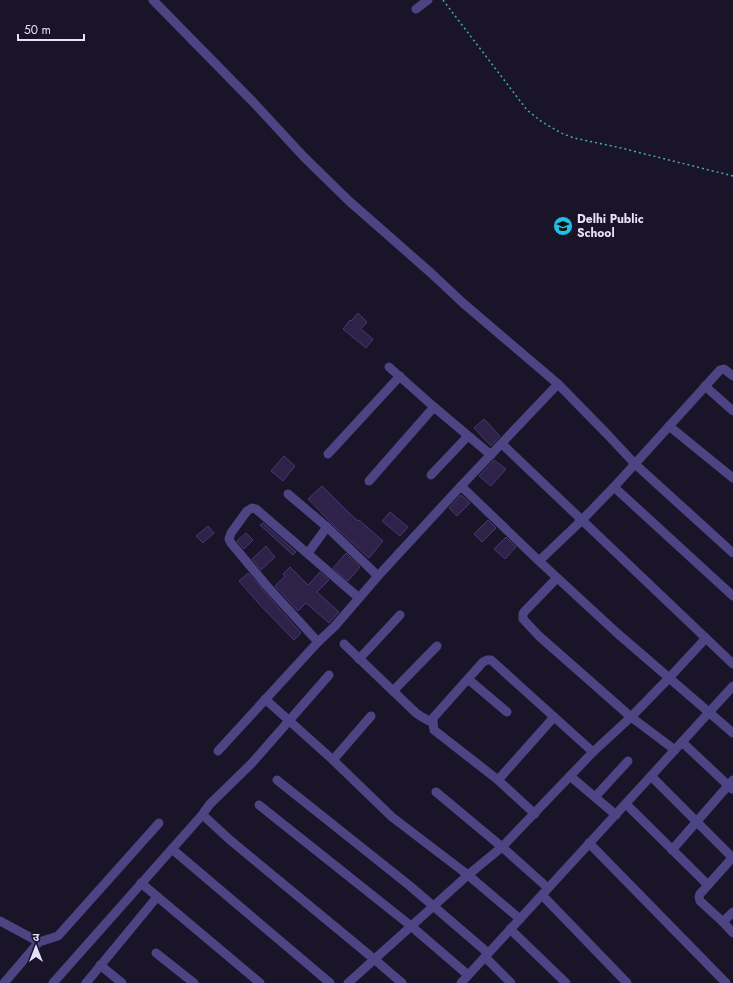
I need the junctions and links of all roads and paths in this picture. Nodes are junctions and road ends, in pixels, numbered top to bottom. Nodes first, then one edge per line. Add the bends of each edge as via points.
1 (153, 0) edge
2 (428, 0) edge
3 (443, 0) edge
4 (416, 9) dead end
5 (733, 176) edge
6 (388, 367) dead end
7 (400, 376) junction
8 (733, 376) edge
9 (558, 384) junction
10 (705, 386) junction
11 (434, 407) junction
12 (733, 411) edge
13 (669, 426) junction
14 (468, 436) junction
15 (502, 444) junction
16 (328, 454) dead end
17 (491, 455) junction
18 (635, 464) junction
19 (431, 475) dead end
20 (733, 478) edge
21 (369, 481) dead end
22 (462, 486) junction
23 (614, 487) junction
24 (288, 494) dead end
25 (582, 520) junction
26 (327, 527) junction
27 (733, 552) edge
28 (308, 553) junction
29 (539, 561) junction
30 (378, 576) junction
31 (557, 578) junction
32 (733, 596) edge
33 (359, 598) junction
34 (400, 615) dead end
35 (706, 638) junction
36 (318, 642) junction
37 (344, 644) dead end
38 (437, 646) dead end
39 (359, 659) junction
40 (733, 664) edge
41 (329, 675) dead end
42 (669, 678) junction
43 (468, 679) junction
44 (733, 686) edge
45 (393, 691) junction
46 (265, 699) junction
47 (506, 712) dead end
48 (710, 712) junction
49 (371, 716) dead end
50 (554, 717) junction
51 (631, 717) junction
52 (289, 720) junction
53 (432, 723) junction
54 (733, 733) edge
55 (682, 742) junction
56 (675, 750) junction
57 (218, 751) dead end
58 (593, 752) junction
59 (333, 760) junction
60 (628, 761) dead end
61 (570, 776) junction
62 (652, 776) junction
63 (277, 780) dead end
64 (498, 780) junction
65 (732, 785) edge
66 (436, 792) dead end
67 (594, 797) junction
68 (626, 804) junction
69 (259, 805) dead end
70 (203, 814) junction
71 (535, 814) junction
72 (616, 815) junction
73 (696, 822) junction
74 (159, 823) dead end
75 (590, 843) junction
76 (502, 847) junction
77 (172, 849) junction
78 (672, 850) junction
79 (733, 858) edge
80 (468, 875) junction
81 (141, 883) junction
82 (708, 885) junction
83 (545, 892) junction
84 (157, 897) junction
85 (433, 906) junction
86 (733, 912) edge
87 (520, 919) junction
88 (0, 921) edge
89 (723, 922) junction
90 (411, 926) junction
91 (510, 929) junction
92 (733, 933) edge
93 (38, 942) junction
94 (156, 953) dead end
95 (486, 955) junction
96 (374, 959) junction
97 (100, 966) junction
98 (468, 975) junction
99 (4, 983) edge
100 (53, 983) edge
101 (86, 983) edge
102 (122, 983) edge
103 (194, 983) edge
104 (260, 983) edge
105 (330, 983) edge
106 (348, 983) edge
107 (402, 983) edge
108 (461, 983) edge
109 (511, 983) edge
110 (566, 983) edge
111 (627, 983) edge
112 (726, 983) edge

1 - 9 street via 349,201
2 - 4 street
3 - 5 path via 527,110 549,126 574,138
6 - 7 street
7 - 11 street
7 - 16 street
8 - 10 street via 726,370 721,370
9 - 15 street
9 - 18 street
10 - 12 street
10 - 13 street
11 - 14 street
11 - 21 street
13 - 18 street
13 - 20 street
14 - 17 street
14 - 19 street
15 - 17 street
15 - 25 street
17 - 22 street
18 - 23 street
18 - 27 street
22 - 29 street
22 - 30 street
23 - 25 street
23 - 32 street
24 - 26 street
25 - 29 street
25 - 35 street
26 - 28 street
26 - 30 street
28 - 33 street
28 - 36 street via 252,508 247,511 229,539 266,585
29 - 31 street
30 - 33 street
31 - 42 street
31 - 51 street via 524,612 523,619
33 - 36 street
34 - 39 street
35 - 40 street
35 - 42 street
36 - 46 street
37 - 39 street
38 - 45 street
39 - 45 street
41 - 52 street
42 - 48 street
42 - 51 street
43 - 47 street
43 - 50 street via 489,659
43 - 53 street via 433,718
44 - 48 street
45 - 53 street via 416,713
46 - 52 street
46 - 57 street
48 - 54 street
48 - 55 street
49 - 59 street
50 - 58 street
50 - 64 street
51 - 56 street
51 - 58 street
52 - 59 street
52 - 70 street
53 - 64 street via 434,730
55 - 56 street
55 - 65 street
56 - 62 street
58 - 61 street
59 - 80 street via 392,817
60 - 67 street
61 - 67 street
61 - 71 street
62 - 68 street
62 - 73 street
63 - 85 street
64 - 71 street
65 - 73 street
66 - 76 street
67 - 72 street
68 - 72 street
68 - 78 street
69 - 90 street
70 - 77 street
70 - 96 street via 230,840
71 - 76 street
72 - 75 street
73 - 78 street
73 - 79 street
74 - 93 street via 58,936
75 - 83 street
75 - 112 street
76 - 80 street
76 - 83 street
77 - 81 street
77 - 105 street
78 - 82 street
79 - 82 street
80 - 85 street
80 - 87 street
81 - 84 street
81 - 100 street
82 - 89 street via 700,894 699,900
83 - 87 street
83 - 111 street
84 - 97 street
84 - 104 street
85 - 90 street
85 - 95 street
86 - 89 street
87 - 91 street
88 - 93 street
89 - 92 street
90 - 96 street
90 - 98 street
91 - 95 street
91 - 110 street
93 - 99 street
94 - 103 street
95 - 98 street
95 - 109 street
96 - 106 street
96 - 107 street
97 - 101 street
97 - 102 street
98 - 108 street

